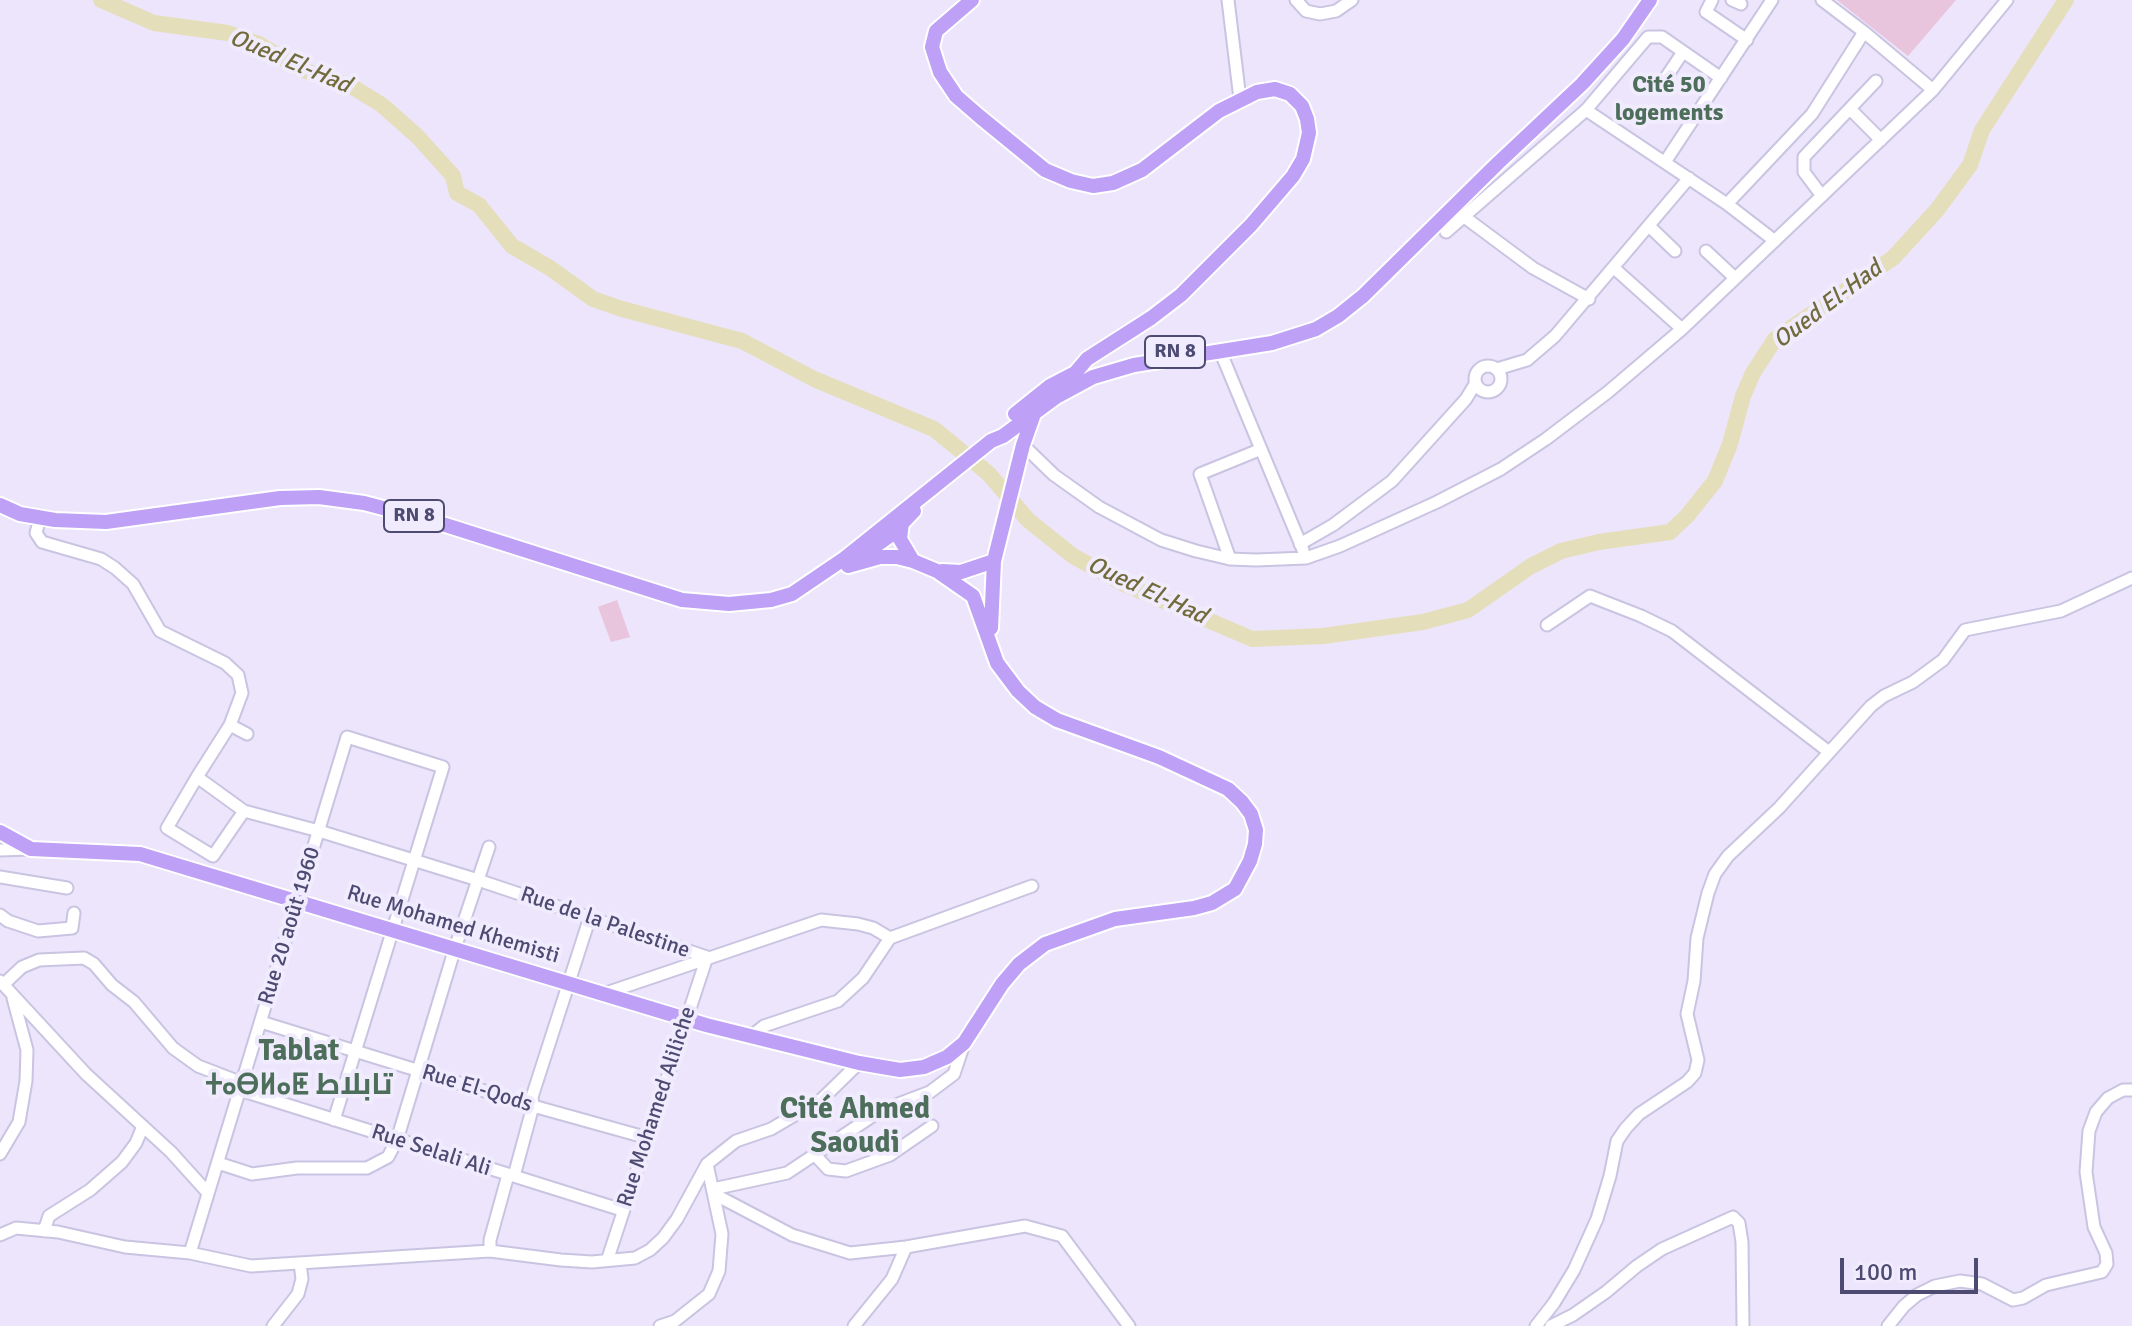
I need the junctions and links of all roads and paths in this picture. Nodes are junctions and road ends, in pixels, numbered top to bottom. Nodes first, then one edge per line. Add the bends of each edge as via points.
1 (972, 0) edge
2 (1228, 0) edge
3 (1296, 0) edge
4 (1352, 0) edge
5 (1650, 0) edge
6 (1712, 0) edge
7 (1772, 0) edge
8 (1822, 0) edge
9 (2007, 0) edge
10 (1864, 32) junction
11 (1747, 40) junction
12 (1683, 52) junction
13 (1721, 78) junction
14 (1876, 81) dead end
15 (1659, 88) dead end
16 (1933, 90) junction
17 (1240, 99) junction
18 (1586, 110) junction
19 (1851, 110) junction
20 (1881, 140) junction
21 (1665, 162) junction
22 (1689, 178) junction
23 (1822, 196) junction
24 (1727, 204) junction
25 (1458, 212) junction
26 (1649, 226) junction
27 (1446, 232) dead end
28 (1775, 241) junction
29 (1675, 251) dead end
30 (1706, 251) dead end
31 (1614, 268) junction
32 (1735, 278) junction
33 (1371, 286) junction
34 (1589, 299) junction
35 (1682, 329) junction
36 (1221, 353) junction
37 (1518, 365) junction
38 (1497, 369) junction
39 (1076, 372) junction
40 (1501, 381) junction
41 (1478, 388) junction
42 (1069, 390) junction
43 (1036, 410) junction
44 (1005, 434) junction
45 (991, 441) junction
46 (1023, 445) junction
47 (1259, 450) junction
48 (1017, 466) junction
49 (934, 486) junction
50 (913, 504) junction
51 (0, 505) edge
52 (40, 517) junction
53 (900, 527) junction
54 (1300, 544) junction
55 (1306, 558) junction
56 (1230, 559) junction
57 (913, 561) junction
58 (994, 561) junction
59 (848, 566) junction
60 (937, 571) junction
61 (2132, 578) edge
62 (817, 579) junction
63 (1547, 625) dead end
64 (993, 653) junction
65 (230, 725) junction
66 (247, 734) dead end
67 (1829, 752) junction
68 (197, 777) junction
69 (244, 811) junction
70 (319, 831) junction
71 (0, 832) edge
72 (489, 847) dead end
73 (31, 849) junction
74 (0, 850) edge
75 (213, 856) junction
76 (414, 862) junction
77 (204, 873) junction
78 (0, 877) edge
79 (478, 880) junction
80 (1032, 886) dead end
81 (67, 888) dead end
82 (297, 902) junction
83 (74, 913) dead end
84 (0, 915) edge
85 (590, 917) junction
86 (393, 929) junction
87 (890, 938) junction
88 (455, 948) junction
89 (707, 957) junction
90 (569, 983) junction
91 (5, 986) edge
92 (606, 993) junction
93 (686, 1018) junction
94 (261, 1022) junction
95 (750, 1037) junction
96 (964, 1043) junction
97 (355, 1051) junction
98 (859, 1063) junction
99 (417, 1071) junction
100 (241, 1086) junction
101 (2132, 1090) edge
102 (533, 1106) junction
103 (334, 1120) junction
104 (143, 1126) junction
105 (932, 1126) dead end
106 (648, 1138) junction
107 (397, 1140) junction
108 (0, 1154) edge
109 (815, 1155) junction
110 (218, 1163) junction
111 (707, 1164) junction
112 (511, 1176) junction
113 (714, 1192) junction
114 (208, 1193) junction
115 (622, 1210) junction
116 (44, 1231) junction
117 (0, 1235) edge
118 (906, 1247) junction
119 (490, 1251) junction
120 (190, 1253) junction
121 (608, 1258) junction
122 (300, 1263) junction
123 (273, 1326) edge
124 (660, 1326) edge
125 (854, 1326) edge
126 (1129, 1326) edge
127 (1536, 1326) edge
128 (1551, 1326) edge
129 (1743, 1326) edge
130 (1888, 1326) edge

1 - 17 main road via 936,31 932,47 940,72 979,116 1045,170 1071,181 1113,183 1142,170
2 - 17 street
3 - 4 street via 1306,11 1320,14
5 - 25 main road, RN 8 via 1623,39
6 - 11 street via 1706,12
7 - 11 street
8 - 10 street
9 - 16 street
10 - 16 street
10 - 24 street via 1812,114
11 - 13 street
12 - 13 street
12 - 15 street
12 - 18 street via 1662,37 1648,37
13 - 21 street
14 - 19 street
16 - 20 street
17 - 39 main road via 1275,89 1302,106 1309,133 1293,176 1201,277
18 - 21 street
18 - 25 street
19 - 20 street
19 - 23 street via 1804,157 1804,172
20 - 23 street
21 - 22 street
22 - 24 street
22 - 26 street
23 - 28 street
24 - 28 street
25 - 27 street
25 - 33 main road, RN 8
25 - 34 street via 1533,268
26 - 29 street
26 - 31 street
28 - 32 street
30 - 32 street
31 - 34 street
31 - 35 street
32 - 35 street
33 - 36 main road, RN 8 via 1316,329
33 - 39 main road, RN 8 via 1330,314 1284,335 1134,357
34 - 37 street via 1547,345
35 - 55 street via 1588,408 1501,469
36 - 42 main road, RN 8 via 1113,369
36 - 47 street
37 - 38 street
37 - 40 street
38 - 40 street
38 - 41 street via 1481,368 1475,375
39 - 42 main road
39 - 45 main road, RN 8 via 1020,410
40 - 41 street via 1494,392
41 - 54 street via 1392,481
42 - 43 main road, RN 8
43 - 44 main road, RN 8
43 - 46 main road
44 - 45 main road, RN 8
44 - 48 main road via 1015,445
45 - 49 main road, RN 8
46 - 48 main road
46 - 56 street via 1068,486 1134,527
47 - 54 street
47 - 56 street via 1200,474
48 - 58 main road
49 - 50 main road, RN 8
49 - 53 main road, RN 8
50 - 53 main road
50 - 62 main road, RN 8
51 - 52 main road, RN 8
52 - 62 main road, RN 8 via 106,522 319,497 436,522 682,600 771,600
52 - 65 street via 36,533 42,542 115,568 133,584 160,631 225,663 238,675 242,693
53 - 57 main road via 902,544
53 - 59 main road, RN 8
54 - 55 street
55 - 56 street
57 - 59 main road via 880,557
57 - 60 main road
58 - 60 main road via 961,572
58 - 64 main road
59 - 62 main road, RN 8
60 - 64 main road via 973,596
61 - 67 street via 2061,611 1965,630 1943,660 1871,706
63 - 67 street via 1590,596 1641,616 1672,631
64 - 96 main road via 1018,691 1057,720 1228,789 1251,814 1255,844 1235,889 1212,903 1115,919 1045,944 1002,984
65 - 66 street
65 - 68 street
67 - 127 street via 1715,874 1702,911 1687,1014 1698,1060 1695,1073 1639,1114 1617,1141 1597,1219 1574,1270
68 - 69 street
68 - 75 street via 167,828
69 - 70 street, Rue de la Palestine
69 - 75 street
70 - 76 street, Rue de la Palestine
70 - 76 street, Rue 20 août 1960 via 347,737 443,767
70 - 82 street, Rue 20 août 1960
71 - 73 main road
72 - 79 street
73 - 74 street
73 - 77 main road, Rue Mohamed Khemisti via 140,854
75 - 77 street
76 - 79 street, Rue de la Palestine
76 - 86 street
77 - 82 main road, Rue Mohamed Khemisti
78 - 81 street
79 - 85 street, Rue de la Palestine
79 - 88 street
80 - 87 street
82 - 86 main road, Rue Mohamed Khemisti
82 - 94 street, Rue 20 août 1960
83 - 84 street via 72,928 38,931
85 - 89 street, Rue de la Palestine
85 - 90 street
86 - 88 main road, Rue Mohamed Khemisti
86 - 97 street
87 - 89 street, Rue de la Palestine via 858,924 821,920
87 - 95 street via 863,978 838,1001 764,1026
88 - 90 main road, Rue Mohamed Khemisti
88 - 99 street
89 - 92 street
89 - 93 street, Rue Mohamed Aliliche
90 - 92 main road, Rue Mohamed Khemisti
90 - 102 street
91 - 100 street, Rue Selali Ali via 11,974 39,960 84,958 134,1002 173,1048
91 - 104 street via 86,1074
91 - 108 street via 27,1050 19,1122
92 - 93 main road, Rue Mohamed Khemisti
93 - 95 main road, Rue Mohamed Khemisti
93 - 106 street, Rue Mohamed Aliliche
94 - 97 street, Rue El-Qods
94 - 100 street, Rue 20 août 1960
95 - 98 main road, Rue Mohamed Khemisti
96 - 98 main road, Rue Mohamed Khemisti via 924,1067 900,1070
96 - 109 street via 954,1074 930,1092 880,1111
97 - 99 street, Rue El-Qods
97 - 103 street
98 - 111 street via 822,1099 771,1129 736,1141
99 - 102 street, Rue El-Qods
99 - 107 street
100 - 103 street, Rue Selali Ali
100 - 110 street, Rue 20 août 1960
101 - 130 street via 2108,1098 2089,1131 2086,1172 2094,1227 2106,1253 2102,1272 2046,1285 2013,1300 1982,1284 1935,1286 1911,1301
102 - 106 street, Rue El-Qods
102 - 112 street
103 - 107 street, Rue Selali Ali
104 - 114 street
104 - 116 street via 122,1162 49,1216
105 - 109 street via 890,1155 846,1171 828,1169
106 - 115 street, Rue Mohamed Aliliche
107 - 110 street via 388,1157 367,1168 252,1174
107 - 112 street, Rue Selali Ali
109 - 113 street via 787,1173
110 - 114 street, Rue 20 août 1960
111 - 113 street
111 - 121 street via 663,1238 635,1258
112 - 115 street, Rue Selali Ali
112 - 119 street
113 - 118 street via 792,1235 850,1253
113 - 124 street via 722,1234 719,1271 709,1294 675,1321
114 - 120 street, Rue 20 août 1960
115 - 121 street, Rue Mohamed Aliliche
116 - 117 street via 16,1228
116 - 120 street
118 - 125 street via 892,1279
118 - 126 street via 1025,1226 1062,1236
119 - 121 street via 592,1262
119 - 122 street
120 - 122 street via 251,1266
122 - 123 street via 298,1294
128 - 129 street via 1662,1249 1733,1217 1742,1242

